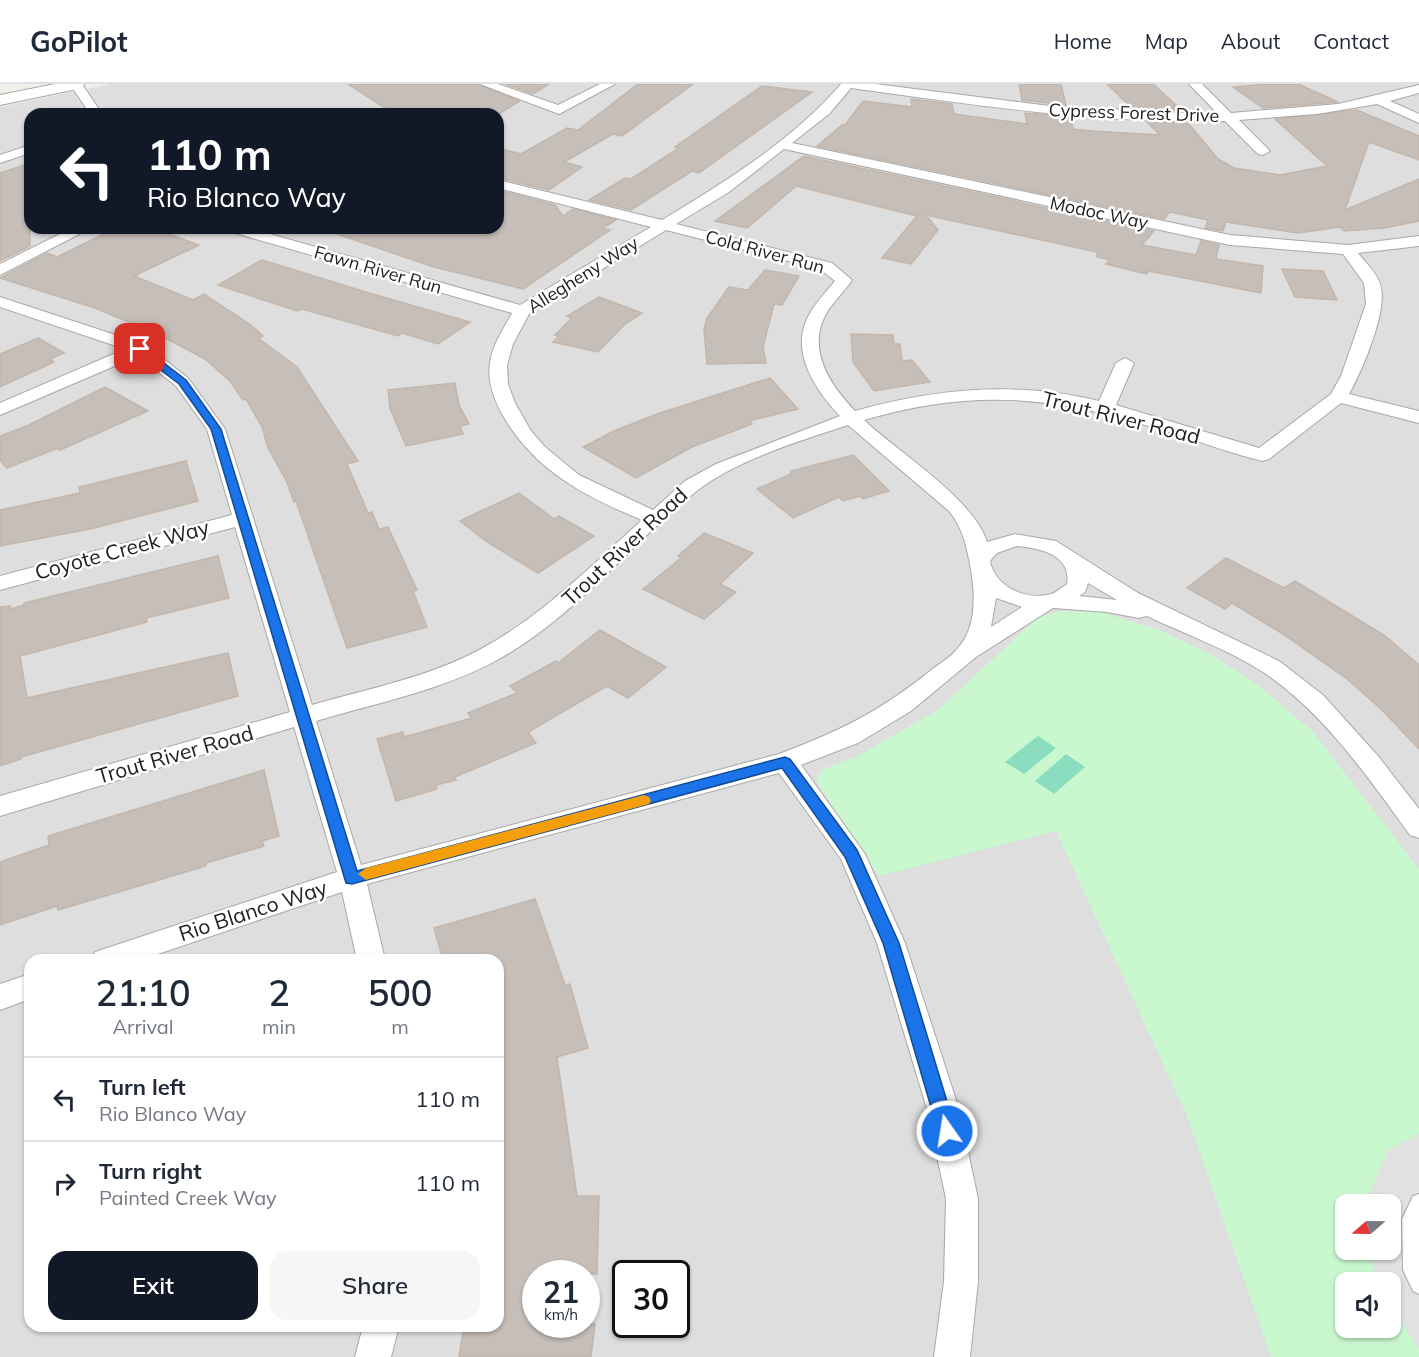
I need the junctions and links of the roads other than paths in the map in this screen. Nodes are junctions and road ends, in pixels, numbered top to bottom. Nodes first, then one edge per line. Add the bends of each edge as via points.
1 (76, 84) edge
2 (486, 84) edge
3 (609, 84) edge
4 (848, 84) edge
5 (1196, 84) edge
6 (1419, 88) edge
7 (983, 89) dead end
8 (0, 100) edge
9 (975, 101) junction
10 (1380, 102) junction
11 (92, 108) edge
12 (1228, 117) junction
13 (1419, 118) edge
14 (782, 145) junction
15 (24, 151) edge
16 (1263, 152) dead end
17 (0, 159) edge
18 (504, 185) edge
19 (664, 225) junction
20 (72, 234) edge
21 (254, 234) edge
22 (1419, 241) edge
23 (1348, 250) junction
24 (0, 270) edge
25 (0, 302) edge
26 (522, 311) junction
27 (140, 349) junction
28 (1125, 363) dead end
29 (1338, 397) junction
30 (1104, 409) junction
31 (0, 410) edge
32 (1419, 417) edge
33 (852, 418) junction
34 (956, 507) junction
35 (245, 518) junction
36 (655, 518) junction
37 (1027, 540) junction
38 (1077, 566) junction
39 (981, 569) junction
40 (0, 583) edge
41 (1050, 601) junction
42 (1165, 615) junction
43 (968, 652) junction
44 (304, 716) junction
45 (785, 762) junction
46 (0, 806) edge
47 (1419, 828) edge
48 (352, 878) junction
49 (123, 954) edge
50 (369, 954) edge
51 (24, 988) edge
52 (0, 997) edge
53 (1419, 1202) edge
54 (1419, 1286) edge
55 (379, 1332) edge
56 (373, 1357) edge
57 (952, 1357) edge

1 - 8 street
1 - 11 street
2 - 3 street via 559,110
4 - 9 street, Cypress Forest Drive
4 - 14 street, Allegheny Way via 825,111
5 - 12 street
6 - 10 street, Cypress Forest Drive
7 - 9 street
9 - 12 street, Cypress Forest Drive via 1090,115
10 - 12 street, Cypress Forest Drive via 1291,114
10 - 13 street
12 - 16 street
14 - 19 street, Allegheny Way via 724,189
14 - 23 street, Modoc Way via 1230,240
15 - 17 street
18 - 19 street, Cold River Run
19 - 26 street, Allegheny Way
19 - 33 street, Cold River Run via 826,266 844,280 820,310 812,327 810,346 813,364 821,378
20 - 24 street
21 - 26 street, Fawn River Run
22 - 23 street, Modoc Way
23 - 29 street via 1372,283 1374,304 1350,376
25 - 27 street
26 - 36 street, Allegheny Way via 504,343 497,367 504,401 518,427 557,470 606,499
27 - 31 street
27 - 35 street via 182,382 216,429
28 - 30 street
29 - 30 street, Trout River Road via 1262,455
29 - 32 street
30 - 33 street, Trout River Road via 1034,396 986,393 921,399
33 - 34 street, Cold River Run
33 - 36 street, Trout River Road via 736,459 692,485
34 - 37 street, Cold River Run
34 - 39 street, Cold River Run via 973,529
35 - 40 street, Coyote Creek Way
35 - 44 street
36 - 44 street, Trout River Road via 556,610 489,655 436,677
37 - 38 street via 1061,550
37 - 39 street via 994,545
38 - 41 street via 1077,587
38 - 42 street
39 - 41 street via 1006,596 1029,602
39 - 43 street, Rio Blanco Way via 987,595 985,613
41 - 42 street
41 - 43 street, Rio Blanco Way
42 - 47 street via 1272,668 1322,708 1363,752
43 - 45 street, Rio Blanco Way via 903,705 849,737
44 - 46 street, Trout River Road
44 - 48 street
45 - 48 street, Rio Blanco Way
45 - 57 street via 852,854 891,943 943,1109 962,1199 962,1281
48 - 49 street, Rio Blanco Way
48 - 50 street
51 - 52 street
53 - 54 lane via 1410,1219 1412,1270
55 - 56 street

